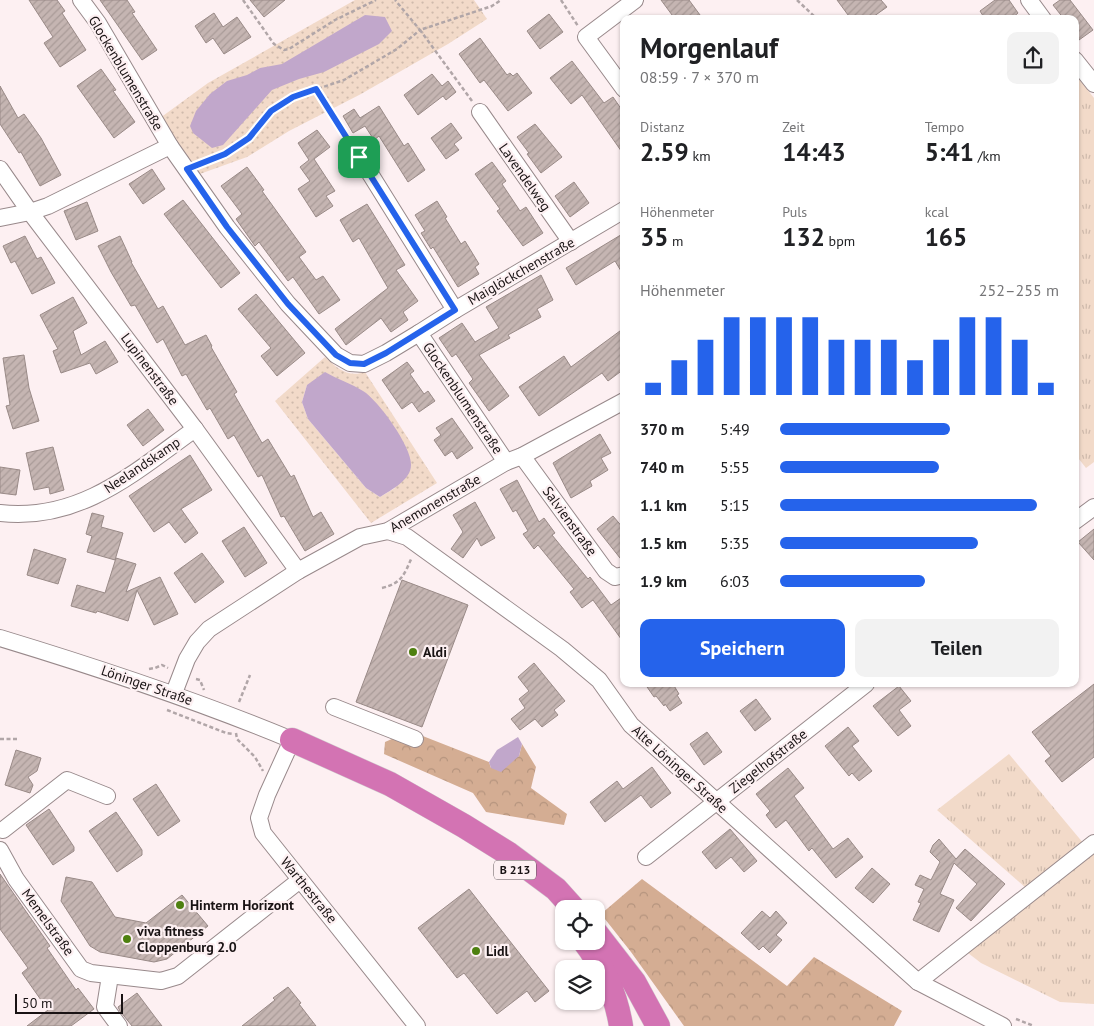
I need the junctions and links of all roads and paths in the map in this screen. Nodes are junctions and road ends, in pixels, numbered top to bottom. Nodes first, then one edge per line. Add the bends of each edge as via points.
1 (81, 0) edge
2 (243, 0) edge
3 (376, 0) edge
4 (395, 0) edge
5 (501, 0) edge
6 (561, 0) edge
7 (635, 0) edge
8 (797, 0) edge
9 (1029, 0) edge
10 (813, 15) edge
11 (1040, 15) edge
12 (420, 30) junction
13 (586, 37) junction
14 (1079, 65) edge
15 (620, 84) edge
16 (1094, 84) edge
17 (316, 89) junction
18 (480, 112) joint
19 (170, 146) junction
20 (0, 169) edge
21 (187, 169) junction
22 (369, 172) joint
23 (30, 212) junction
24 (620, 212) edge
25 (0, 218) edge
26 (571, 242) junction
27 (455, 310) junction
28 (419, 333) junction
29 (620, 403) edge
30 (196, 429) junction
31 (514, 459) junction
32 (1094, 507) edge
33 (0, 513) edge
34 (1079, 519) edge
35 (388, 531) junction
36 (418, 544) junction
37 (298, 571) junction
38 (620, 576) edge
39 (382, 588) dead end
40 (0, 638) edge
41 (181, 674) junction
42 (250, 675) dead end
43 (862, 687) edge
44 (204, 690) dead end
45 (174, 693) junction
46 (245, 706) dead end
47 (334, 707) dead end
48 (163, 708) dead end
49 (236, 734) dead end
50 (0, 739) edge
51 (19, 739) dead end
52 (415, 739) dead end
53 (292, 740) junction
54 (107, 796) dead end
55 (716, 802) junction
56 (2, 824) edge
57 (464, 826) junction
58 (1094, 843) edge
59 (0, 850) edge
60 (646, 857) dead end
61 (300, 880) junction
62 (566, 900) edge
63 (555, 907) edge
64 (605, 945) edge
65 (591, 950) edge
66 (110, 976) junction
67 (634, 982) junction
68 (918, 982) junction
69 (119, 1026) edge
70 (417, 1026) edge
71 (621, 1026) edge
72 (658, 1026) edge
73 (676, 1026) edge
74 (1003, 1026) edge

1 - 19 street, Glockenblumenstraße via 98,23
2 - 3 path via 274,44 284,50
4 - 12 path
5 - 12 path via 492,6
6 - 13 path
7 - 13 street
8 - 10 path
9 - 11 street
12 - 17 path via 396,49 352,75
12 - 18 path
13 - 15 street
14 - 16 street
17 - 21 path via 293,97 271,111 249,138 225,154
17 - 22 path
18 - 26 street, Lavendelweg
19 - 21 street, Glockenblumenstraße
19 - 23 street, Glockenblumenstraße
20 - 23 street, Lupinenstraße
21 - 28 street, Glockenblumenstraße via 227,227 288,304 336,355 350,363 364,364
22 - 27 street
23 - 25 street, Glockenblumenstraße
23 - 30 street, Lupinenstraße
24 - 26 street, Maiglöckchenstraße
26 - 27 street, Maiglöckchenstraße
27 - 28 street, Maiglöckchenstraße
28 - 31 street, Glockenblumenstraße
29 - 31 street, Anemonenstraße
30 - 33 street, Neelandskamp via 115,486 80,503 49,512
30 - 37 street, Lupinenstraße
31 - 35 street, Anemonenstraße
31 - 38 street, Salvienstraße via 606,571
32 - 34 street
35 - 36 street, Alte Löninger Straße
35 - 37 street, Anemonenstraße via 360,537
36 - 39 path via 403,578 393,586
36 - 55 street, Alte Löninger Straße via 562,649 599,680 631,725
37 - 41 street, Anemonenstraße via 209,629
40 - 45 street, Löninger Straße
41 - 44 path via 200,680
41 - 45 street, Anemonenstraße
42 - 46 path via 239,702
43 - 55 street, Ziegelhofstraße
45 - 53 street, Löninger Straße
47 - 52 street
48 - 49 path
50 - 51 path
53 - 57 highway via 390,784
53 - 61 street, Warthestraße via 259,818 263,833
54 - 56 street via 67,780
55 - 60 street, Ziegelhofstraße
55 - 68 street, Alte Löninger Straße
56 - 59 street, Memelstraße
57 - 62 highway, B 213 via 509,854
57 - 63 highway, B 213
58 - 68 street
59 - 66 street, Memelstraße via 16,879 81,969
61 - 66 street, Memelstraße via 178,976 161,982
61 - 70 street, Warthestraße
64 - 67 highway
65 - 71 highway via 617,1003
66 - 69 street via 105,1007
67 - 72 highway
67 - 73 highway via 657,1000
68 - 74 street, Alte Löninger Straße

